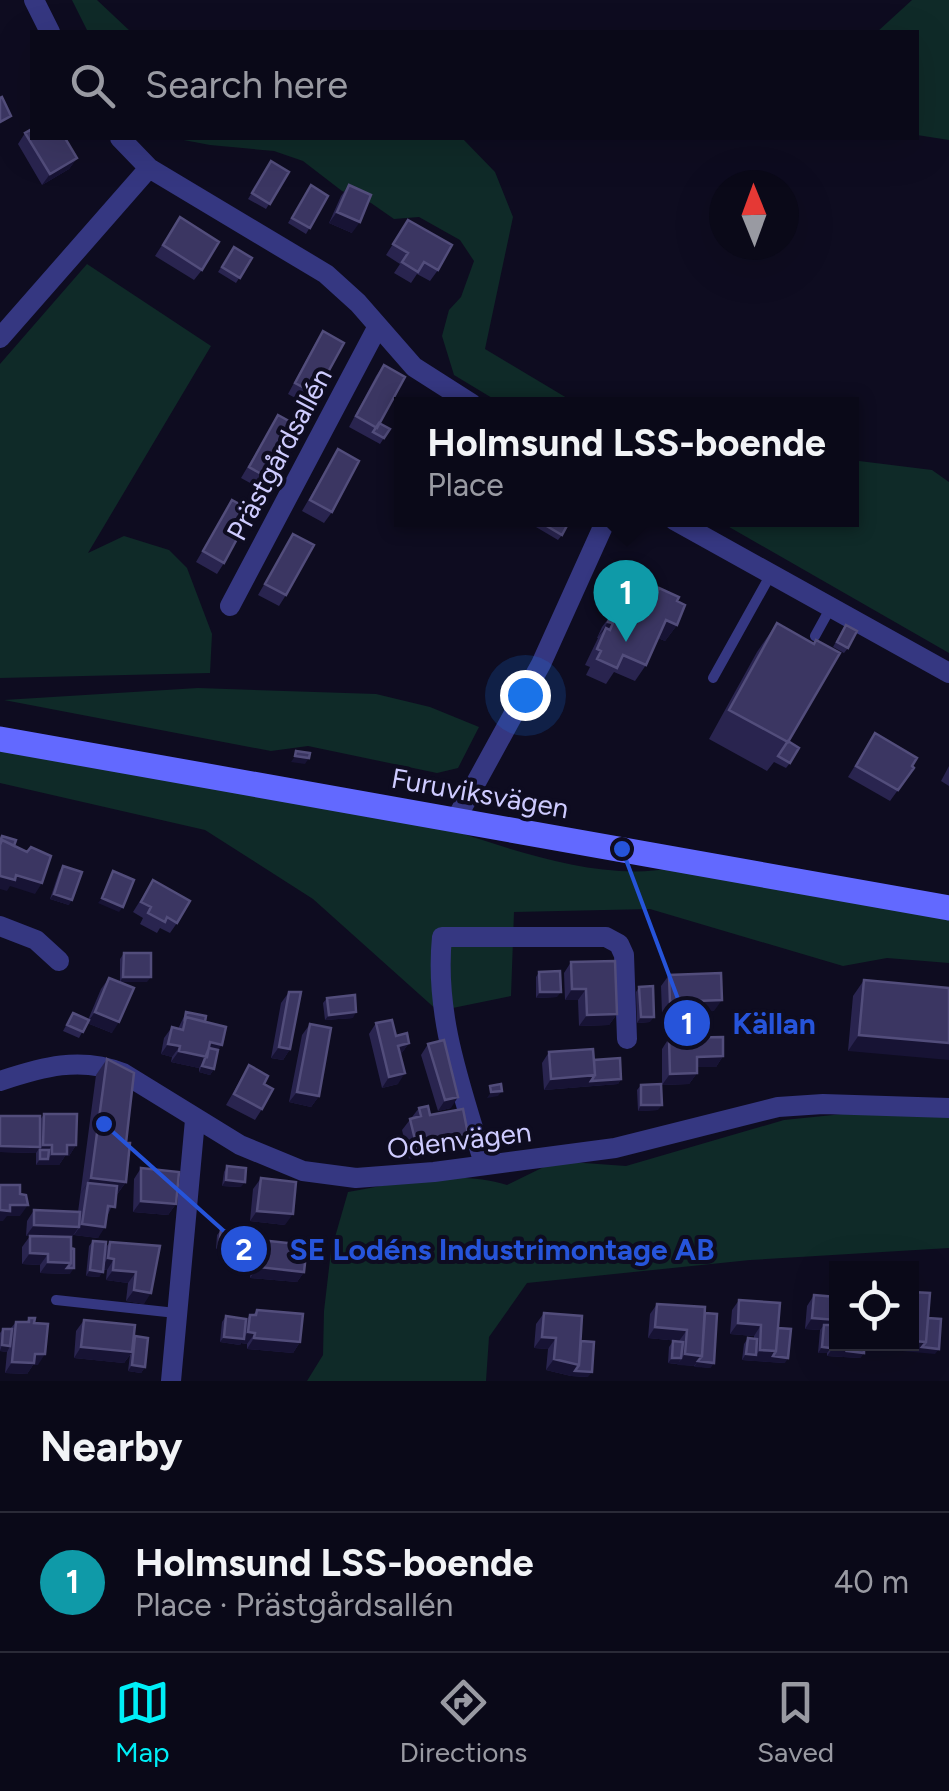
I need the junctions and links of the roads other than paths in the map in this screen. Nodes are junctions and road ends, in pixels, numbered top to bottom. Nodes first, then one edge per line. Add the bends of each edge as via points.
1 (34, 0) edge
2 (49, 30) edge
3 (122, 140) edge
4 (149, 168) junction
5 (378, 328) junction
6 (0, 338) edge
7 (461, 397) edge
8 (603, 527) edge
9 (687, 527) edge
10 (772, 574) junction
11 (230, 606) dead end
12 (830, 607) junction
13 (814, 636) edge
14 (949, 673) edge
15 (713, 678) dead end
16 (0, 739) edge
17 (456, 820) junction
18 (949, 908) edge
19 (0, 926) edge
20 (58, 961) dead end
21 (627, 1039) dead end
22 (0, 1081) edge
23 (949, 1108) edge
24 (195, 1120) junction
25 (484, 1164) junction
26 (56, 1300) dead end
27 (176, 1313) junction
28 (171, 1381) edge

1 - 2 street
3 - 4 street
4 - 5 street via 326,274
4 - 6 street
5 - 7 street via 414,367
5 - 11 street, Prästgårdsallén
8 - 17 street via 541,664
9 - 10 street
10 - 12 street
10 - 15 lane
12 - 13 lane
12 - 14 street
16 - 17 main road, Furuviksvägen
17 - 18 main road, Furuviksvägen
19 - 20 street via 36,940
21 - 25 street via 624,955 614,940 442,937 447,1038
22 - 24 street, Odenvägen via 68,1063 96,1064 123,1073
23 - 25 street, Odenvägen via 778,1107 615,1148
24 - 25 street, Odenvägen via 285,1165 326,1176 378,1178
24 - 27 street
26 - 27 lane
27 - 28 street

